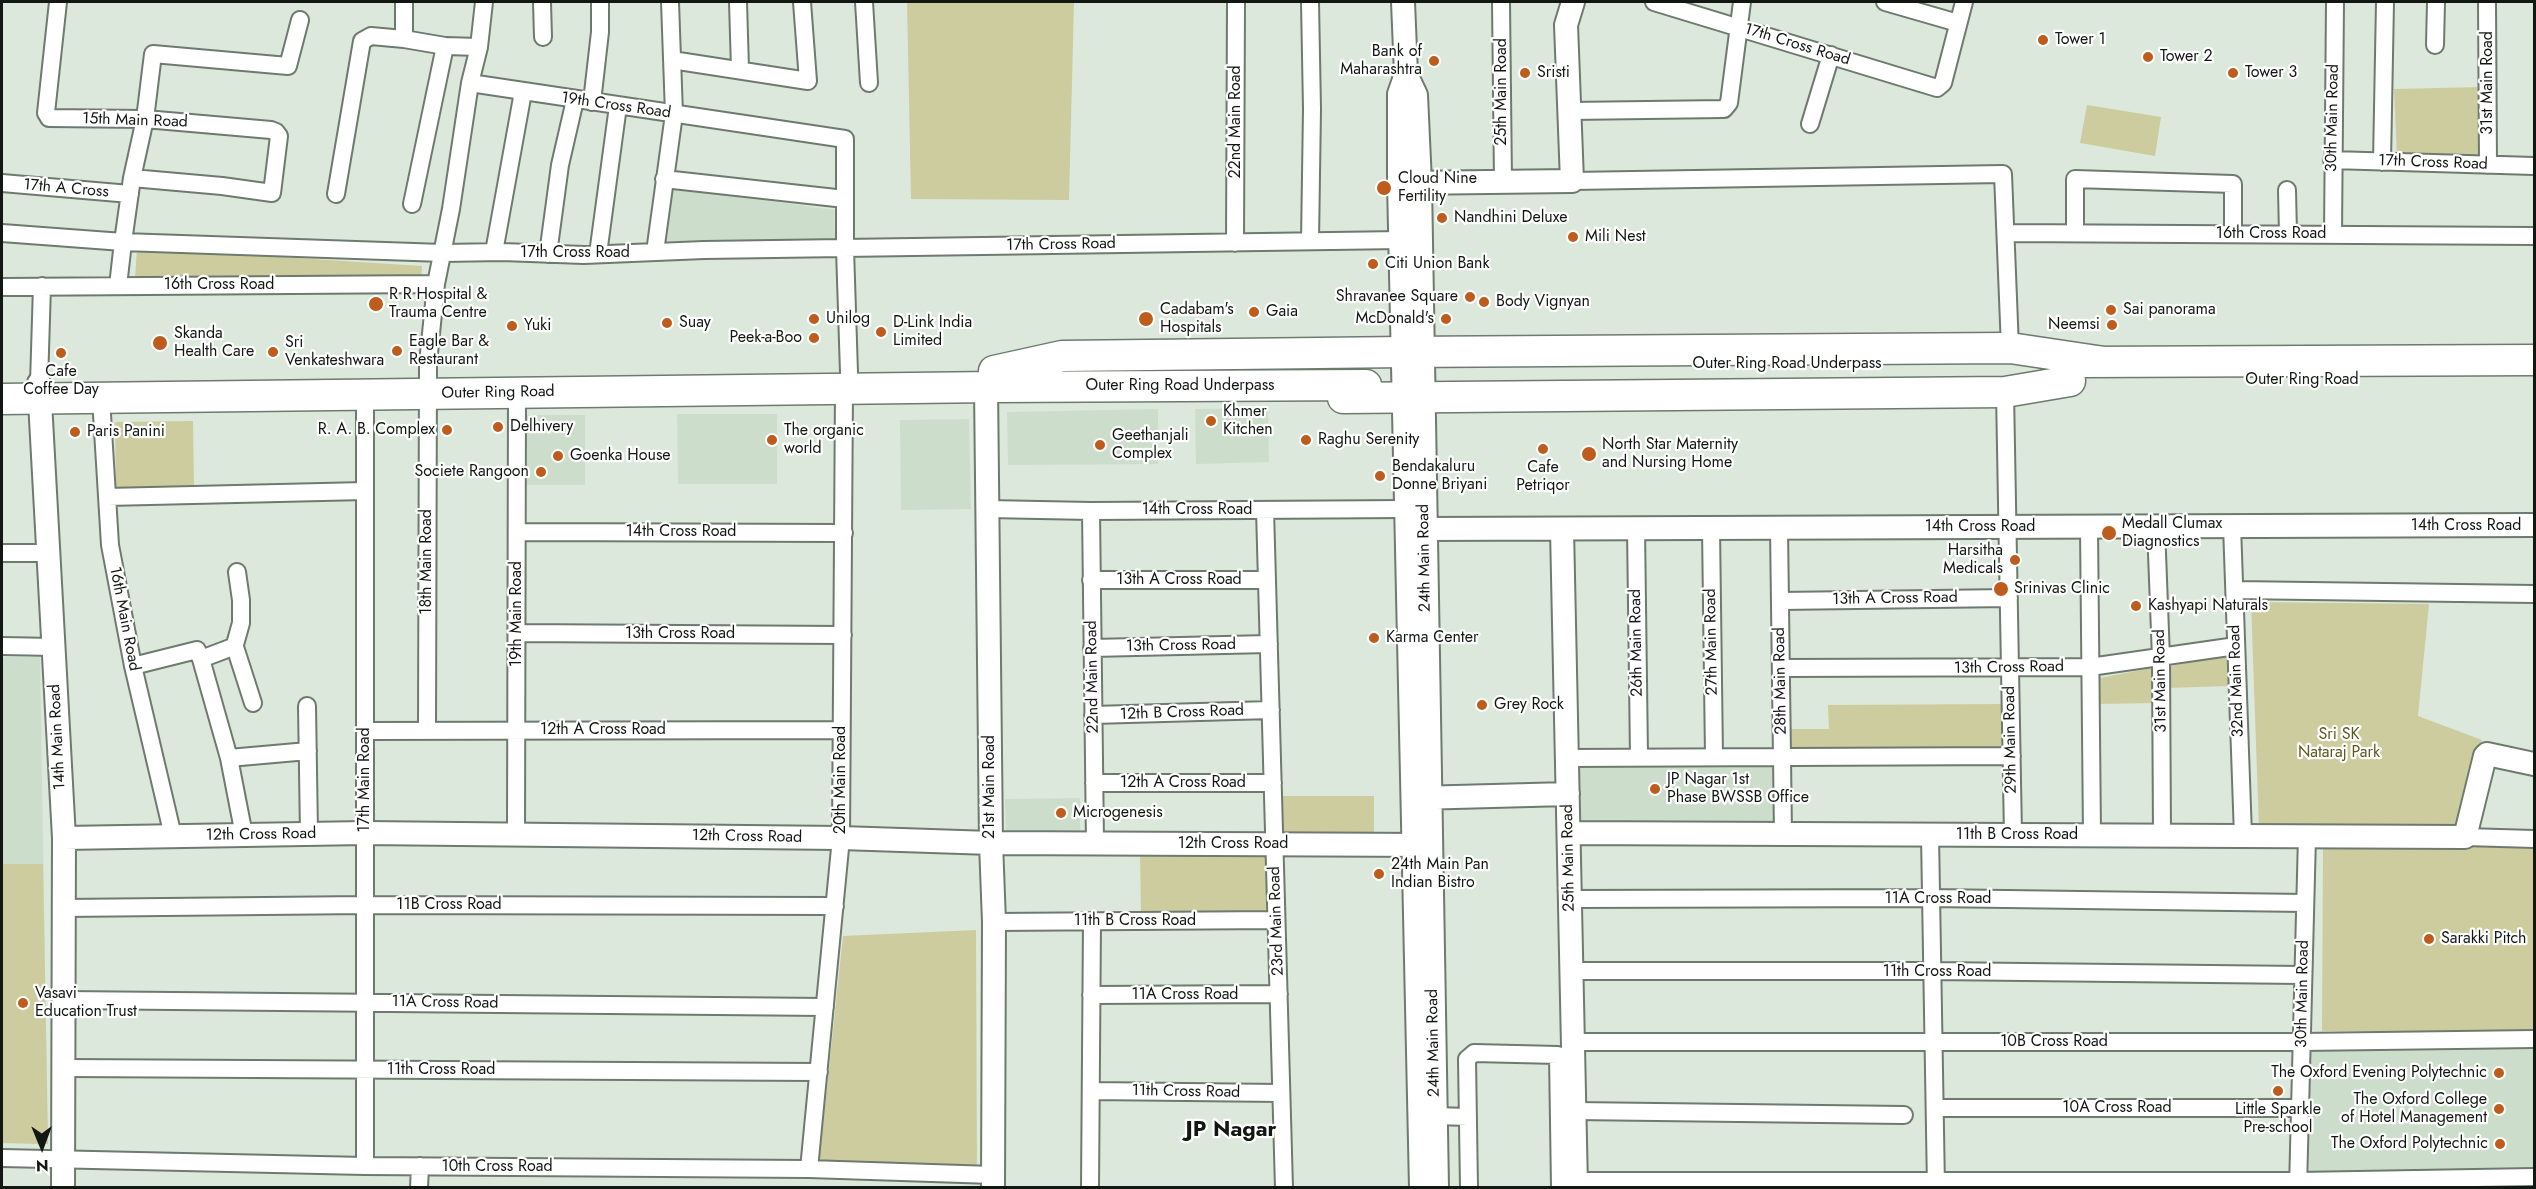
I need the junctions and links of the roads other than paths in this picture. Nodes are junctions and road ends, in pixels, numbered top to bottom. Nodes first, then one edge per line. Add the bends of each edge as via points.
1 (58, 2) edge
2 (404, 2) edge
3 (484, 2) edge
4 (542, 2) edge
5 (600, 2) edge
6 (670, 2) edge
7 (738, 2) edge
8 (802, 2) edge
9 (864, 2) edge
10 (1236, 2) edge
11 (1310, 2) edge
12 (1402, 2) edge
13 (1501, 2) edge
14 (1573, 2) edge
15 (1654, 2) edge
16 (1742, 2) edge
17 (1885, 2) edge
18 (1964, 2) edge
19 (2335, 2) edge
20 (2385, 2) edge
21 (2436, 2) edge
22 (2487, 2) edge
23 (300, 20) dead end
24 (1958, 23) junction
25 (1738, 27) junction
26 (543, 37) dead end
27 (404, 39) junction
28 (2435, 45) dead end
29 (445, 46) junction
30 (479, 47) junction
31 (1831, 55) junction
32 (672, 60) junction
33 (740, 69) junction
34 (470, 83) junction
35 (869, 83) dead end
36 (523, 93) junction
37 (575, 100) junction
38 (592, 102) junction
39 (618, 106) junction
40 (1570, 111) junction
41 (674, 114) junction
42 (145, 119) junction
43 (1810, 124) dead end
44 (845, 139) joint
45 (2332, 160) junction
46 (2382, 162) junction
47 (2488, 165) junction
48 (2535, 166) edge
49 (664, 179) junction
50 (1572, 181) junction
51 (2, 183) edge
52 (1409, 183) junction
53 (1503, 183) junction
54 (131, 186) junction
55 (2287, 190) dead end
56 (272, 193) joint
57 (336, 194) dead end
58 (845, 199) junction
59 (412, 204) dead end
60 (2007, 232) junction
61 (2, 233) edge
62 (2075, 233) junction
63 (2233, 234) junction
64 (2288, 234) junction
65 (2333, 234) junction
66 (2535, 236) edge
67 (1401, 240) junction
68 (1310, 241) junction
69 (123, 242) junction
70 (1235, 243) junction
71 (845, 249) junction
72 (495, 252) junction
73 (655, 252) junction
74 (443, 253) junction
75 (548, 254) junction
76 (598, 254) junction
77 (436, 284) junction
78 (42, 286) junction
79 (118, 286) junction
80 (2, 287) edge
81 (2010, 348) junction
82 (1413, 352) junction
83 (2535, 360) edge
84 (2104, 362) junction
85 (1366, 376) dead end
86 (2535, 378) edge
87 (846, 381) junction
88 (2070, 381) junction
89 (991, 382) junction
90 (2, 383) edge
91 (427, 386) junction
92 (40, 391) junction
93 (2006, 392) junction
94 (517, 393) junction
95 (365, 395) junction
96 (1413, 397) junction
97 (101, 398) junction
98 (2, 399) edge
99 (365, 491) junction
100 (107, 496) junction
101 (988, 509) junction
102 (1406, 509) junction
103 (1265, 510) junction
104 (1091, 511) junction
105 (2535, 525) edge
106 (2156, 526) junction
107 (2232, 526) junction
108 (2008, 527) junction
109 (2089, 527) junction
110 (1636, 528) junction
111 (1711, 528) junction
112 (1779, 528) junction
113 (1425, 529) junction
114 (1562, 529) junction
115 (517, 532) junction
116 (844, 533) junction
117 (2, 553) edge
118 (49, 553) junction
119 (237, 572) dead end
120 (1091, 580) junction
121 (1267, 580) junction
122 (2235, 590) junction
123 (2535, 594) edge
124 (2009, 598) junction
125 (1780, 601) junction
126 (517, 633) junction
127 (843, 635) junction
128 (1269, 644) junction
129 (2, 646) edge
130 (2236, 646) junction
131 (54, 647) junction
132 (234, 648) junction
133 (1092, 648) junction
134 (2161, 658) junction
135 (201, 659) junction
136 (133, 666) junction
137 (2090, 667) junction
138 (1781, 668) junction
139 (2010, 668) junction
140 (253, 703) dead end
141 (307, 706) dead end
142 (1271, 710) junction
143 (1093, 715) junction
144 (516, 730) junction
145 (841, 730) junction
146 (365, 731) junction
147 (427, 731) junction
148 (308, 752) junction
149 (2012, 756) junction
150 (1639, 757) junction
151 (1714, 757) junction
152 (1782, 757) junction
153 (1567, 758) junction
154 (229, 759) junction
155 (2535, 764) edge
156 (1094, 783) junction
157 (1273, 783) junction
158 (1568, 794) junction
159 (1421, 798) junction
160 (365, 833) junction
161 (1569, 833) junction
162 (309, 834) junction
163 (1783, 834) junction
164 (244, 835) junction
165 (516, 835) junction
166 (1930, 835) junction
167 (2013, 835) junction
168 (2092, 835) junction
169 (2162, 836) junction
170 (2243, 836) junction
171 (2307, 836) junction
172 (173, 837) junction
173 (2465, 837) junction
174 (64, 838) junction
175 (841, 838) junction
176 (2535, 840) edge
177 (990, 843) junction
178 (1095, 843) junction
179 (1275, 844) junction
180 (1422, 845) junction
181 (1931, 898) junction
182 (1570, 899) junction
183 (2305, 903) junction
184 (365, 904) junction
185 (835, 906) junction
186 (64, 908) junction
187 (1276, 920) junction
188 (1092, 921) junction
189 (994, 922) junction
190 (1571, 971) junction
191 (1932, 971) junction
192 (2303, 975) junction
193 (1279, 994) junction
194 (1091, 995) junction
195 (64, 1000) junction
196 (365, 1003) junction
197 (825, 1007) junction
198 (2535, 1039) edge
199 (1573, 1042) junction
200 (1934, 1042) junction
201 (2302, 1042) junction
202 (64, 1068) junction
203 (365, 1070) junction
204 (819, 1072) junction
205 (1091, 1091) junction
206 (1281, 1093) junction
207 (1935, 1108) junction
208 (2300, 1108) junction
209 (1574, 1111) junction
210 (1904, 1115) dead end
211 (1436, 1116) junction
212 (1468, 1117) junction
213 (2, 1158) edge
214 (64, 1160) junction
215 (365, 1166) junction
216 (420, 1166) junction
217 (809, 1169) junction
218 (2535, 1177) edge
219 (993, 1181) edge
220 (1690, 1184) edge
221 (1827, 1184) edge
222 (1936, 1184) edge
223 (2298, 1184) edge
224 (1570, 1185) edge
225 (63, 1188) edge
226 (419, 1188) edge
227 (1090, 1188) edge
228 (1284, 1188) edge
229 (1421, 1188) edge
230 (1437, 1188) edge
231 (1470, 1188) edge

1 - 42 street, 15th Main Road via 46,116
2 - 27 street
3 - 30 street
4 - 26 street
5 - 38 street
6 - 32 street
7 - 33 street
8 - 33 street via 808,81
9 - 35 street
10 - 70 street, 22nd Main Road
11 - 68 street
12 - 52 street, 24th Main Road via 1406,74 1399,94
13 - 53 street, 25th Main Road
14 - 40 street via 1566,25
15 - 25 street, 17th Cross Road
16 - 25 street
17 - 24 street
18 - 24 street
19 - 45 street, 30th Main Road
20 - 46 street
21 - 28 street
22 - 47 street, 31st Main Road
23 - 42 street via 288,66 153,54
24 - 31 street, 17th Cross Road via 1943,83 1937,88
25 - 31 street, 17th Cross Road
25 - 40 street via 1729,103 1724,109
27 - 29 street
27 - 57 street via 371,36 362,41
29 - 30 street
29 - 59 street
30 - 34 street
31 - 43 street
32 - 33 street
32 - 41 street
34 - 36 street, 19th Cross Road
34 - 74 street, 18th Main Road
36 - 37 street, 19th Cross Road
36 - 72 street
37 - 38 street, 19th Cross Road
37 - 75 street via 560,165
38 - 39 street, 19th Cross Road
39 - 41 street, 19th Cross Road
39 - 76 street
40 - 50 street
41 - 44 street, 19th Cross Road
41 - 49 street
42 - 54 street
42 - 56 street, 15th Main Road via 276,132 279,136
44 - 58 street, 20th Main Road
45 - 46 street, 17th Cross Road
45 - 65 street, 30th Main Road
46 - 47 street, 17th Cross Road
47 - 48 street, 17th Cross Road
49 - 58 street
49 - 73 street
50 - 53 street
50 - 60 street via 2003,174
51 - 54 street, 17th A Cross
52 - 53 street
52 - 67 street, 24th Main Road
52 - 82 street, 24th Main Road
54 - 56 street, 17th A Cross via 222,186
54 - 69 street
55 - 64 street
58 - 71 street, 20th Main Road
60 - 62 street, 16th Cross Road
60 - 81 street
61 - 69 street, 17th Cross Road
62 - 63 street, 16th Cross Road
62 - 63 street via 2075,179 2233,184
63 - 64 street, 16th Cross Road
64 - 65 street, 16th Cross Road
65 - 66 street, 16th Cross Road
67 - 68 street, 17th Cross Road
67 - 82 street, 24th Main Road
68 - 70 street, 17th Cross Road
69 - 74 street, 17th Cross Road
69 - 79 street
70 - 71 street, 17th Cross Road
71 - 73 street, 17th Cross Road
71 - 87 street, 20th Main Road
72 - 74 street, 17th Cross Road
72 - 75 street, 17th Cross Road
73 - 76 street, 17th Cross Road
74 - 77 street, 18th Main Road
75 - 76 street, 17th Cross Road
77 - 79 street, 16th Cross Road
77 - 91 street, 18th Main Road
78 - 79 street, 16th Cross Road
78 - 80 street, 16th Cross Road
78 - 92 street, 14th Main Road
81 - 82 highway
81 - 84 highway
82 - 89 highway via 1062,356
82 - 96 street, 24th Main Road
83 - 84 highway, Outer Ring Road
84 - 88 highway, Outer Ring Road Underpass via 1470,374
85 - 89 highway, Outer Ring Road Underpass
86 - 88 highway, Outer Ring Road
87 - 89 highway, Outer Ring Road
87 - 91 highway, Outer Ring Road
87 - 94 highway, Outer Ring Road
87 - 116 street, 20th Main Road
88 - 93 highway
89 - 96 highway via 1020,399
89 - 101 street, 21st Main Road
90 - 92 highway, Outer Ring Road
91 - 92 highway, Outer Ring Road
91 - 94 highway, Outer Ring Road
91 - 95 highway, Outer Ring Road
91 - 147 street, 18th Main Road
92 - 97 highway, Outer Ring Road
92 - 98 highway, Outer Ring Road
92 - 118 street, 14th Main Road
93 - 96 highway
93 - 108 street, 29th Main Road
94 - 115 street, 19th Main Road
95 - 97 highway, Outer Ring Road
95 - 99 street, 17th Main Road
96 - 102 street, 24th Main Road
96 - 113 street, 24th Main Road
97 - 100 street, 16th Main Road
99 - 100 street
99 - 146 street, 17th Main Road
100 - 136 street, 16th Main Road via 110,545
101 - 104 street, 14th Cross Road
101 - 177 street, 21st Main Road
102 - 103 street, 14th Cross Road
102 - 159 street, 24th Main Road
103 - 104 street, 14th Cross Road
103 - 121 street, 23rd Main Road
104 - 120 street, 22nd Main Road
105 - 107 street, 14th Cross Road
106 - 107 street, 14th Cross Road
106 - 109 street, 14th Cross Road
106 - 134 street, 31st Main Road
107 - 122 street, 32nd Main Road
108 - 109 street, 14th Cross Road
108 - 112 street, 14th Cross Road
108 - 124 street, 29th Main Road
109 - 137 street
110 - 111 street, 14th Cross Road
110 - 114 street, 14th Cross Road
110 - 150 street, 26th Main Road
111 - 112 street, 14th Cross Road
111 - 151 street, 27th Main Road
112 - 125 street, 28th Main Road
113 - 114 street, 14th Cross Road
113 - 159 street, 24th Main Road
114 - 153 street, 25th Main Road
115 - 116 street, 14th Cross Road
115 - 126 street, 19th Main Road
116 - 127 street, 20th Main Road
117 - 118 street
118 - 131 street, 14th Main Road
119 - 132 street via 241,623
120 - 121 street, 13th A Cross Road
120 - 133 street, 22nd Main Road
121 - 128 street, 23rd Main Road
122 - 123 street
122 - 130 street, 32nd Main Road
124 - 125 street, 13th A Cross Road
124 - 139 street, 29th Main Road
125 - 138 street, 28th Main Road
126 - 127 street, 13th Cross Road
126 - 144 street, 19th Main Road
127 - 145 street, 20th Main Road
128 - 133 street, 13th Cross Road
128 - 142 street, 23rd Main Road
129 - 131 street
130 - 134 street, 13th Cross Road
130 - 170 street, 32nd Main Road
131 - 174 street, 14th Main Road
132 - 135 street
132 - 140 street
133 - 143 street, 22nd Main Road
134 - 137 street, 13th Cross Road
134 - 169 street, 31st Main Road
135 - 136 street via 197,650
135 - 154 street
136 - 172 street, 16th Main Road
137 - 139 street, 13th Cross Road
137 - 168 street
138 - 139 street, 13th Cross Road
138 - 152 street, 28th Main Road
139 - 149 street, 29th Main Road
141 - 148 street
142 - 143 street, 12th B Cross Road
142 - 157 street, 23rd Main Road
143 - 156 street, 22nd Main Road
144 - 145 street, 12th A Cross Road
144 - 147 street, 12th A Cross Road
144 - 165 street, 19th Main Road
145 - 175 street, 20th Main Road
146 - 147 street, 12th A Cross Road
146 - 160 street, 17th Main Road
148 - 154 street
148 - 162 street
149 - 152 street
149 - 167 street, 29th Main Road
150 - 151 street
150 - 153 street
151 - 152 street
152 - 163 street, 28th Main Road
153 - 158 street, 25th Main Road
154 - 164 street
155 - 173 street via 2484,756
156 - 157 street, 12th A Cross Road
156 - 178 street, 22nd Main Road
157 - 179 street, 23rd Main Road
158 - 159 street
158 - 161 street, 25th Main Road
159 - 180 street, 24th Main Road
160 - 162 street, 12th Cross Road
160 - 165 street, 12th Cross Road
160 - 184 street, 17th Main Road
161 - 163 street, 11th B Cross Road
161 - 182 street, 25th Main Road
162 - 164 street, 12th Cross Road
163 - 166 street, 11th B Cross Road
164 - 172 street, 12th Cross Road
165 - 175 street, 12th Cross Road
166 - 167 street, 11th B Cross Road
166 - 181 street
167 - 168 street, 11th B Cross Road
168 - 169 street, 11th B Cross Road
169 - 170 street, 11th B Cross Road
170 - 171 street, 11th B Cross Road
171 - 173 street, 11th B Cross Road
171 - 183 street, 30th Main Road
172 - 174 street, 12th Cross Road
173 - 176 street
174 - 186 street, 14th Main Road
175 - 177 street, 12th Cross Road
175 - 185 street, 20th Main Road
177 - 178 street, 12th Cross Road
177 - 189 street, 21st Main Road
178 - 179 street, 12th Cross Road
179 - 180 street, 12th Cross Road
179 - 187 street, 23rd Main Road
180 - 211 street, 24th Main Road
180 - 229 street, 24th Main Road
181 - 182 street, 11A Cross Road
181 - 183 street, 11A Cross Road
181 - 191 street
182 - 190 street, 25th Main Road
183 - 192 street, 30th Main Road
184 - 185 street, 11B Cross Road
184 - 186 street, 11B Cross Road
184 - 196 street, 17th Main Road
185 - 197 street, 20th Main Road
186 - 195 street, 14th Main Road
187 - 188 street, 11th B Cross Road
187 - 193 street, 23rd Main Road
188 - 189 street, 11th B Cross Road
188 - 194 street
189 - 219 street, 21st Main Road
190 - 191 street, 11th Cross Road
190 - 199 street, 25th Main Road
191 - 192 street, 11th Cross Road
191 - 200 street
192 - 201 street, 30th Main Road
193 - 194 street, 11A Cross Road
193 - 206 street, 23rd Main Road
194 - 205 street
195 - 196 street, 11A Cross Road
195 - 202 street, 14th Main Road
196 - 197 street, 11A Cross Road
196 - 203 street, 17th Main Road
197 - 204 street, 20th Main Road
198 - 201 street, 10B Cross Road
199 - 200 street, 10B Cross Road
199 - 209 street, 25th Main Road
200 - 201 street, 10B Cross Road
200 - 207 street
201 - 208 street, 30th Main Road
202 - 203 street, 11th Cross Road
202 - 214 street, 14th Main Road
203 - 204 street, 11th Cross Road
203 - 215 street, 17th Main Road
204 - 217 street, 20th Main Road
205 - 206 street, 11th Cross Road
205 - 227 street
206 - 228 street, 23rd Main Road
207 - 208 street, 10A Cross Road
207 - 222 street
208 - 223 street, 30th Main Road
209 - 210 street
209 - 224 street, 25th Main Road
211 - 212 street
211 - 230 street, 24th Main Road
212 - 224 street via 1469,1056 1558,1055
212 - 231 street
213 - 214 street, 10th Cross Road
214 - 215 street, 10th Cross Road
214 - 225 street, 14th Main Road
215 - 216 street, 10th Cross Road
216 - 217 street, 10th Cross Road
216 - 226 street
217 - 219 street, 10th Cross Road
218 - 223 street
220 - 221 street
220 - 224 street
221 - 222 street
222 - 223 street

